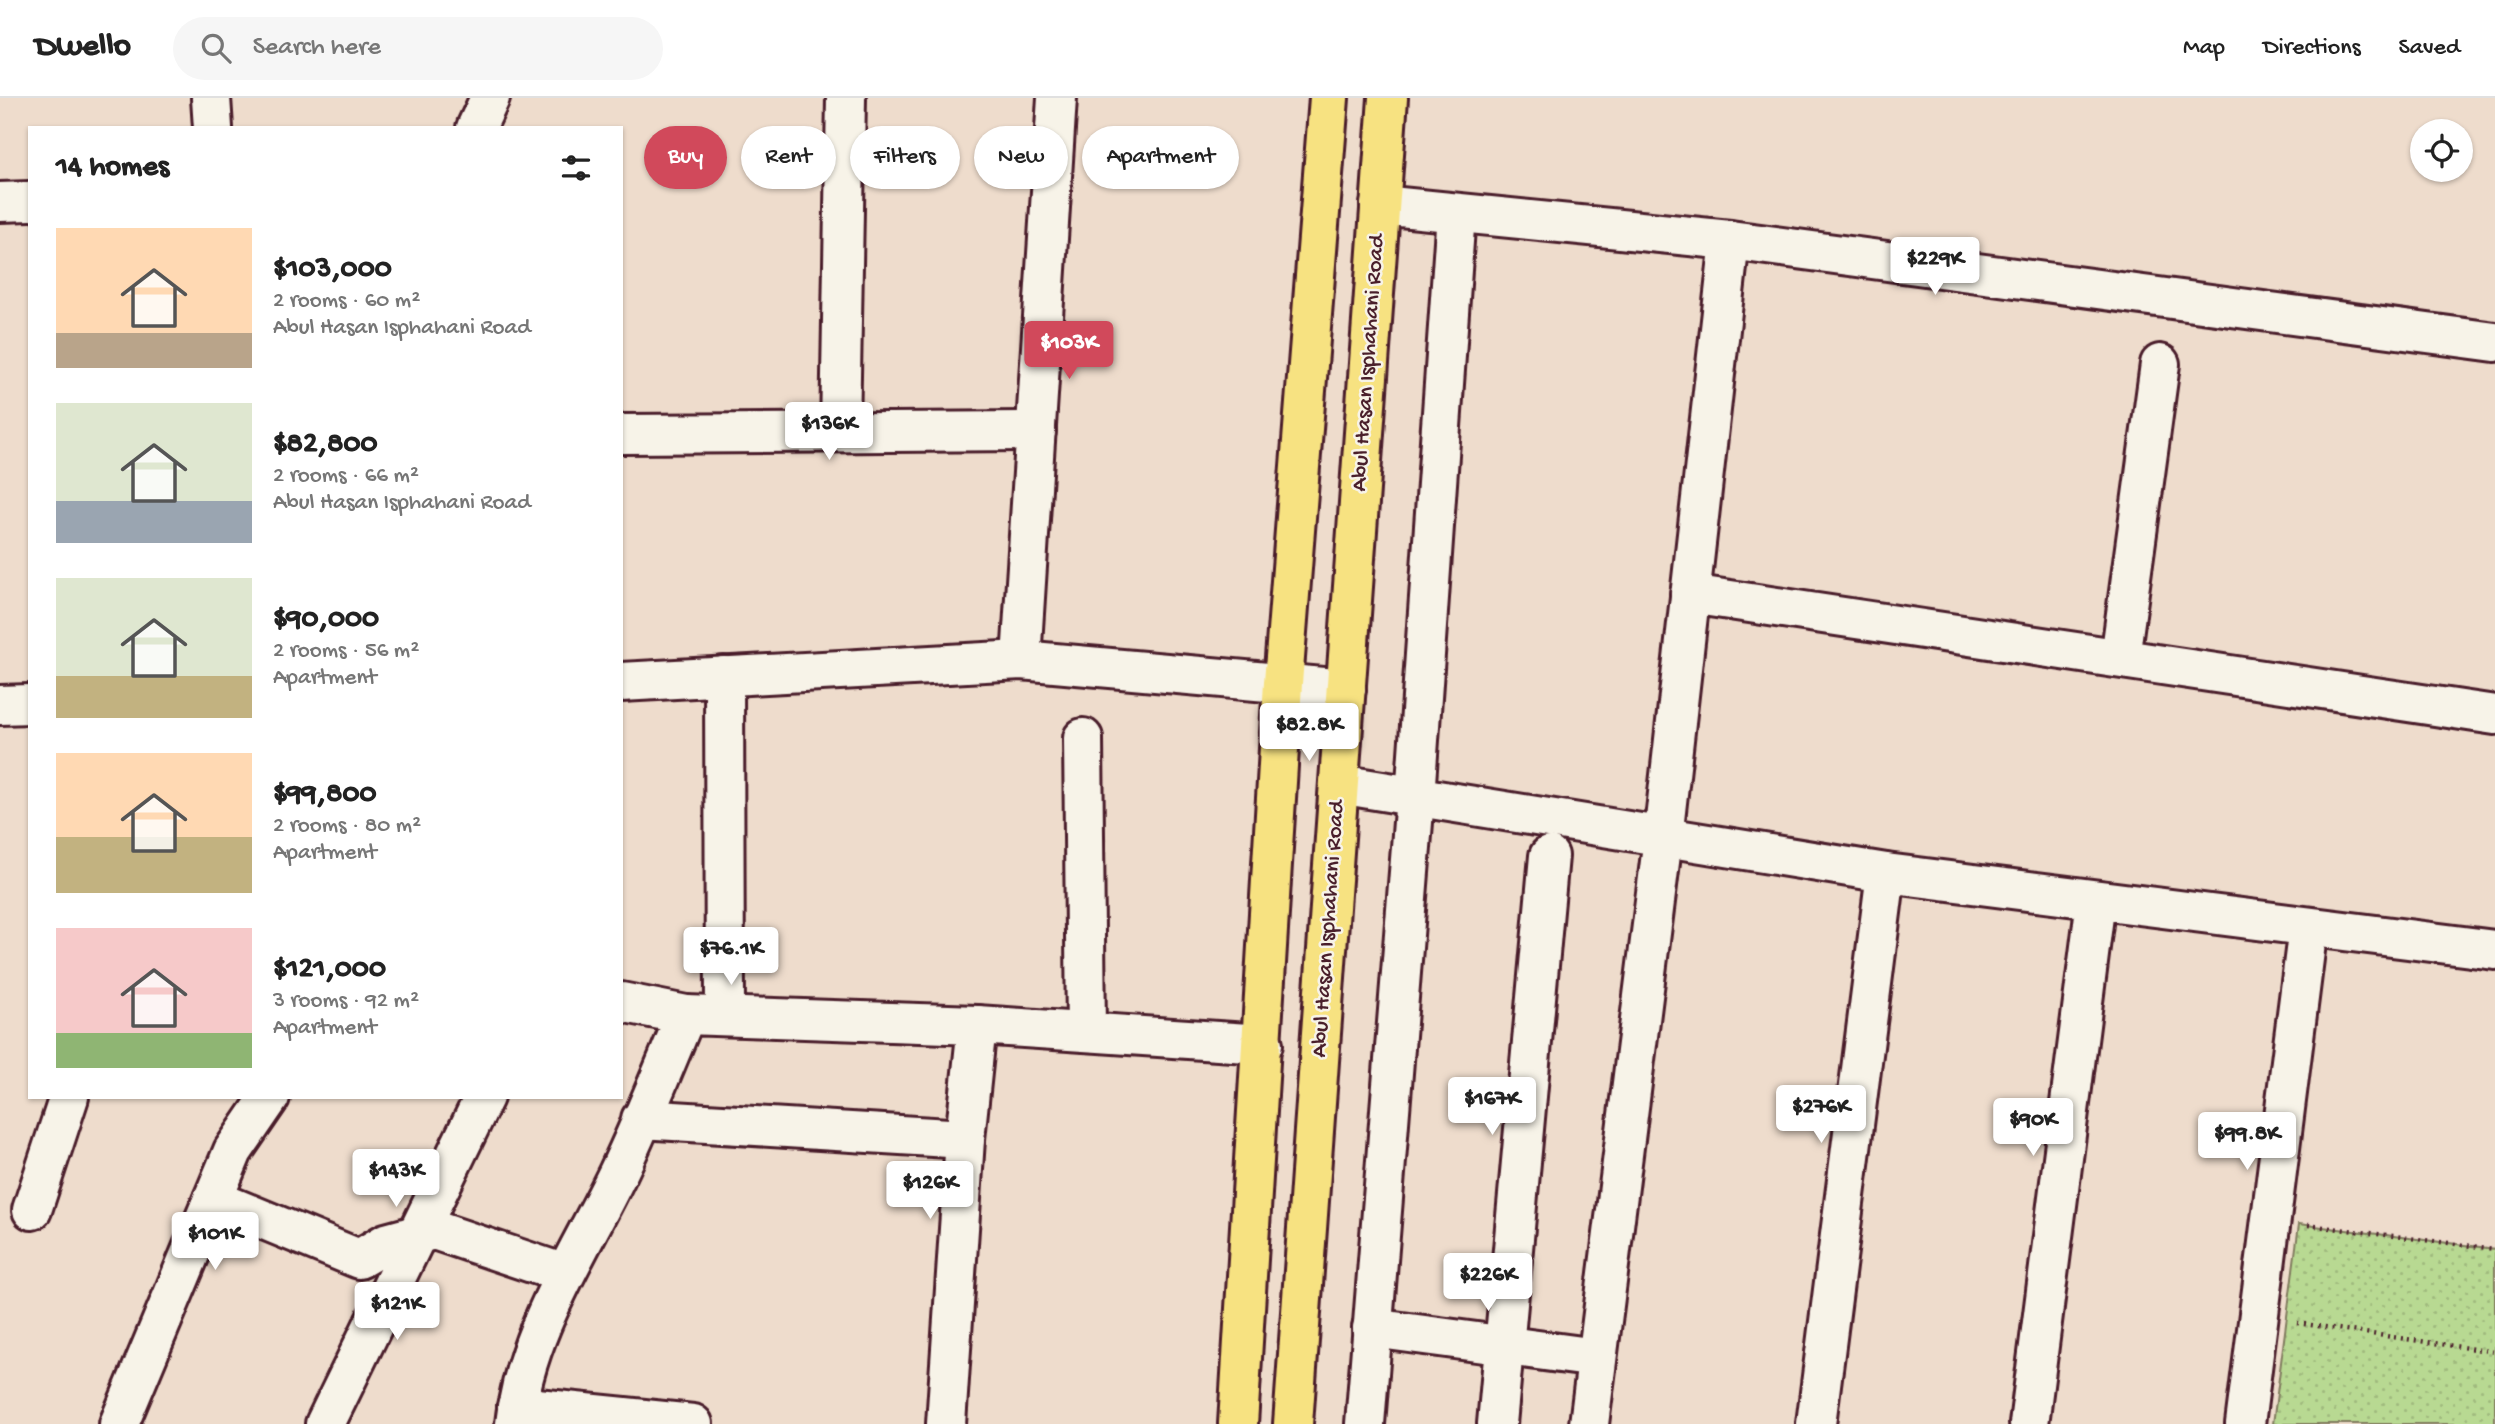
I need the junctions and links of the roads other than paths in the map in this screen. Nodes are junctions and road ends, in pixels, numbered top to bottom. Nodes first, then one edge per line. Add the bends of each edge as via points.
1 (211, 98) edge
2 (490, 98) edge
3 (846, 98) edge
4 (1057, 98) edge
5 (1329, 98) edge
6 (1388, 98) edge
7 (214, 126) edge
8 (477, 126) edge
9 (28, 201) edge
10 (0, 202) edge
11 (1380, 205) junction
12 (1456, 213) junction
13 (1730, 240) junction
14 (2495, 342) edge
15 (2160, 364) dead end
16 (1036, 431) junction
17 (840, 432) junction
18 (623, 434) edge
19 (1690, 594) junction
20 (2120, 658) junction
21 (1021, 660) junction
22 (724, 676) junction
23 (623, 681) edge
24 (1283, 683) junction
25 (1346, 689) junction
26 (28, 704) edge
27 (0, 705) edge
28 (2495, 715) edge
29 (1083, 738) dead end
30 (1339, 785) junction
31 (1415, 797) junction
32 (1662, 838) junction
33 (1549, 856) dead end
34 (1885, 873) junction
35 (2096, 900) junction
36 (2308, 927) junction
37 (2495, 950) edge
38 (623, 1002) edge
39 (686, 1015) junction
40 (725, 1016) junction
41 (977, 1025) junction
42 (1086, 1032) junction
43 (1263, 1044) junction
44 (68, 1099) edge
45 (269, 1099) edge
46 (483, 1099) edge
47 (641, 1119) junction
48 (965, 1139) junction
49 (213, 1199) junction
50 (32, 1210) dead end
51 (415, 1235) junction
52 (565, 1274) junction
53 (1372, 1328) junction
54 (1503, 1345) junction
55 (1597, 1358) junction
56 (516, 1415) edge
57 (119, 1424) edge
58 (325, 1424) edge
59 (692, 1424) edge
60 (946, 1424) edge
61 (1238, 1424) edge
62 (1293, 1424) edge
63 (1365, 1424) edge
64 (1497, 1424) edge
65 (1589, 1424) edge
66 (1816, 1424) edge
67 (2029, 1424) edge
68 (2245, 1424) edge

1 - 7 street
2 - 8 street
3 - 17 street
4 - 16 street
5 - 24 main road
6 - 11 main road, Abul Hasan Isphahani Road
9 - 10 street
11 - 12 street
11 - 25 main road, Abul Hasan Isphahani Road
12 - 13 street
12 - 31 street
13 - 14 street
13 - 19 street
15 - 20 street
16 - 17 street
16 - 21 street
17 - 18 street
19 - 20 street
19 - 32 street
20 - 28 street
21 - 22 street
21 - 24 street
22 - 23 street
22 - 40 street
24 - 25 street
24 - 43 main road
25 - 30 main road, Abul Hasan Isphahani Road
26 - 27 street
29 - 42 street
30 - 31 street
30 - 62 main road, Abul Hasan Isphahani Road
31 - 32 street
31 - 53 street
32 - 34 street
32 - 55 street
33 - 54 street
34 - 35 street
34 - 66 street
35 - 36 street
35 - 67 street
36 - 37 street
36 - 68 street
38 - 39 street
39 - 40 street
39 - 47 street
40 - 41 street
41 - 42 street
41 - 48 street
42 - 43 street
43 - 61 main road
44 - 50 street
45 - 49 street via 233,1151
46 - 51 street
47 - 48 street
47 - 52 street via 619,1172
48 - 60 street
49 - 51 street via 359,1259 386,1243
49 - 57 street
51 - 52 street via 434,1230
51 - 58 street
52 - 56 street via 531,1348
53 - 54 street
53 - 63 street
54 - 55 street
54 - 64 street
55 - 65 street
56 - 59 street

